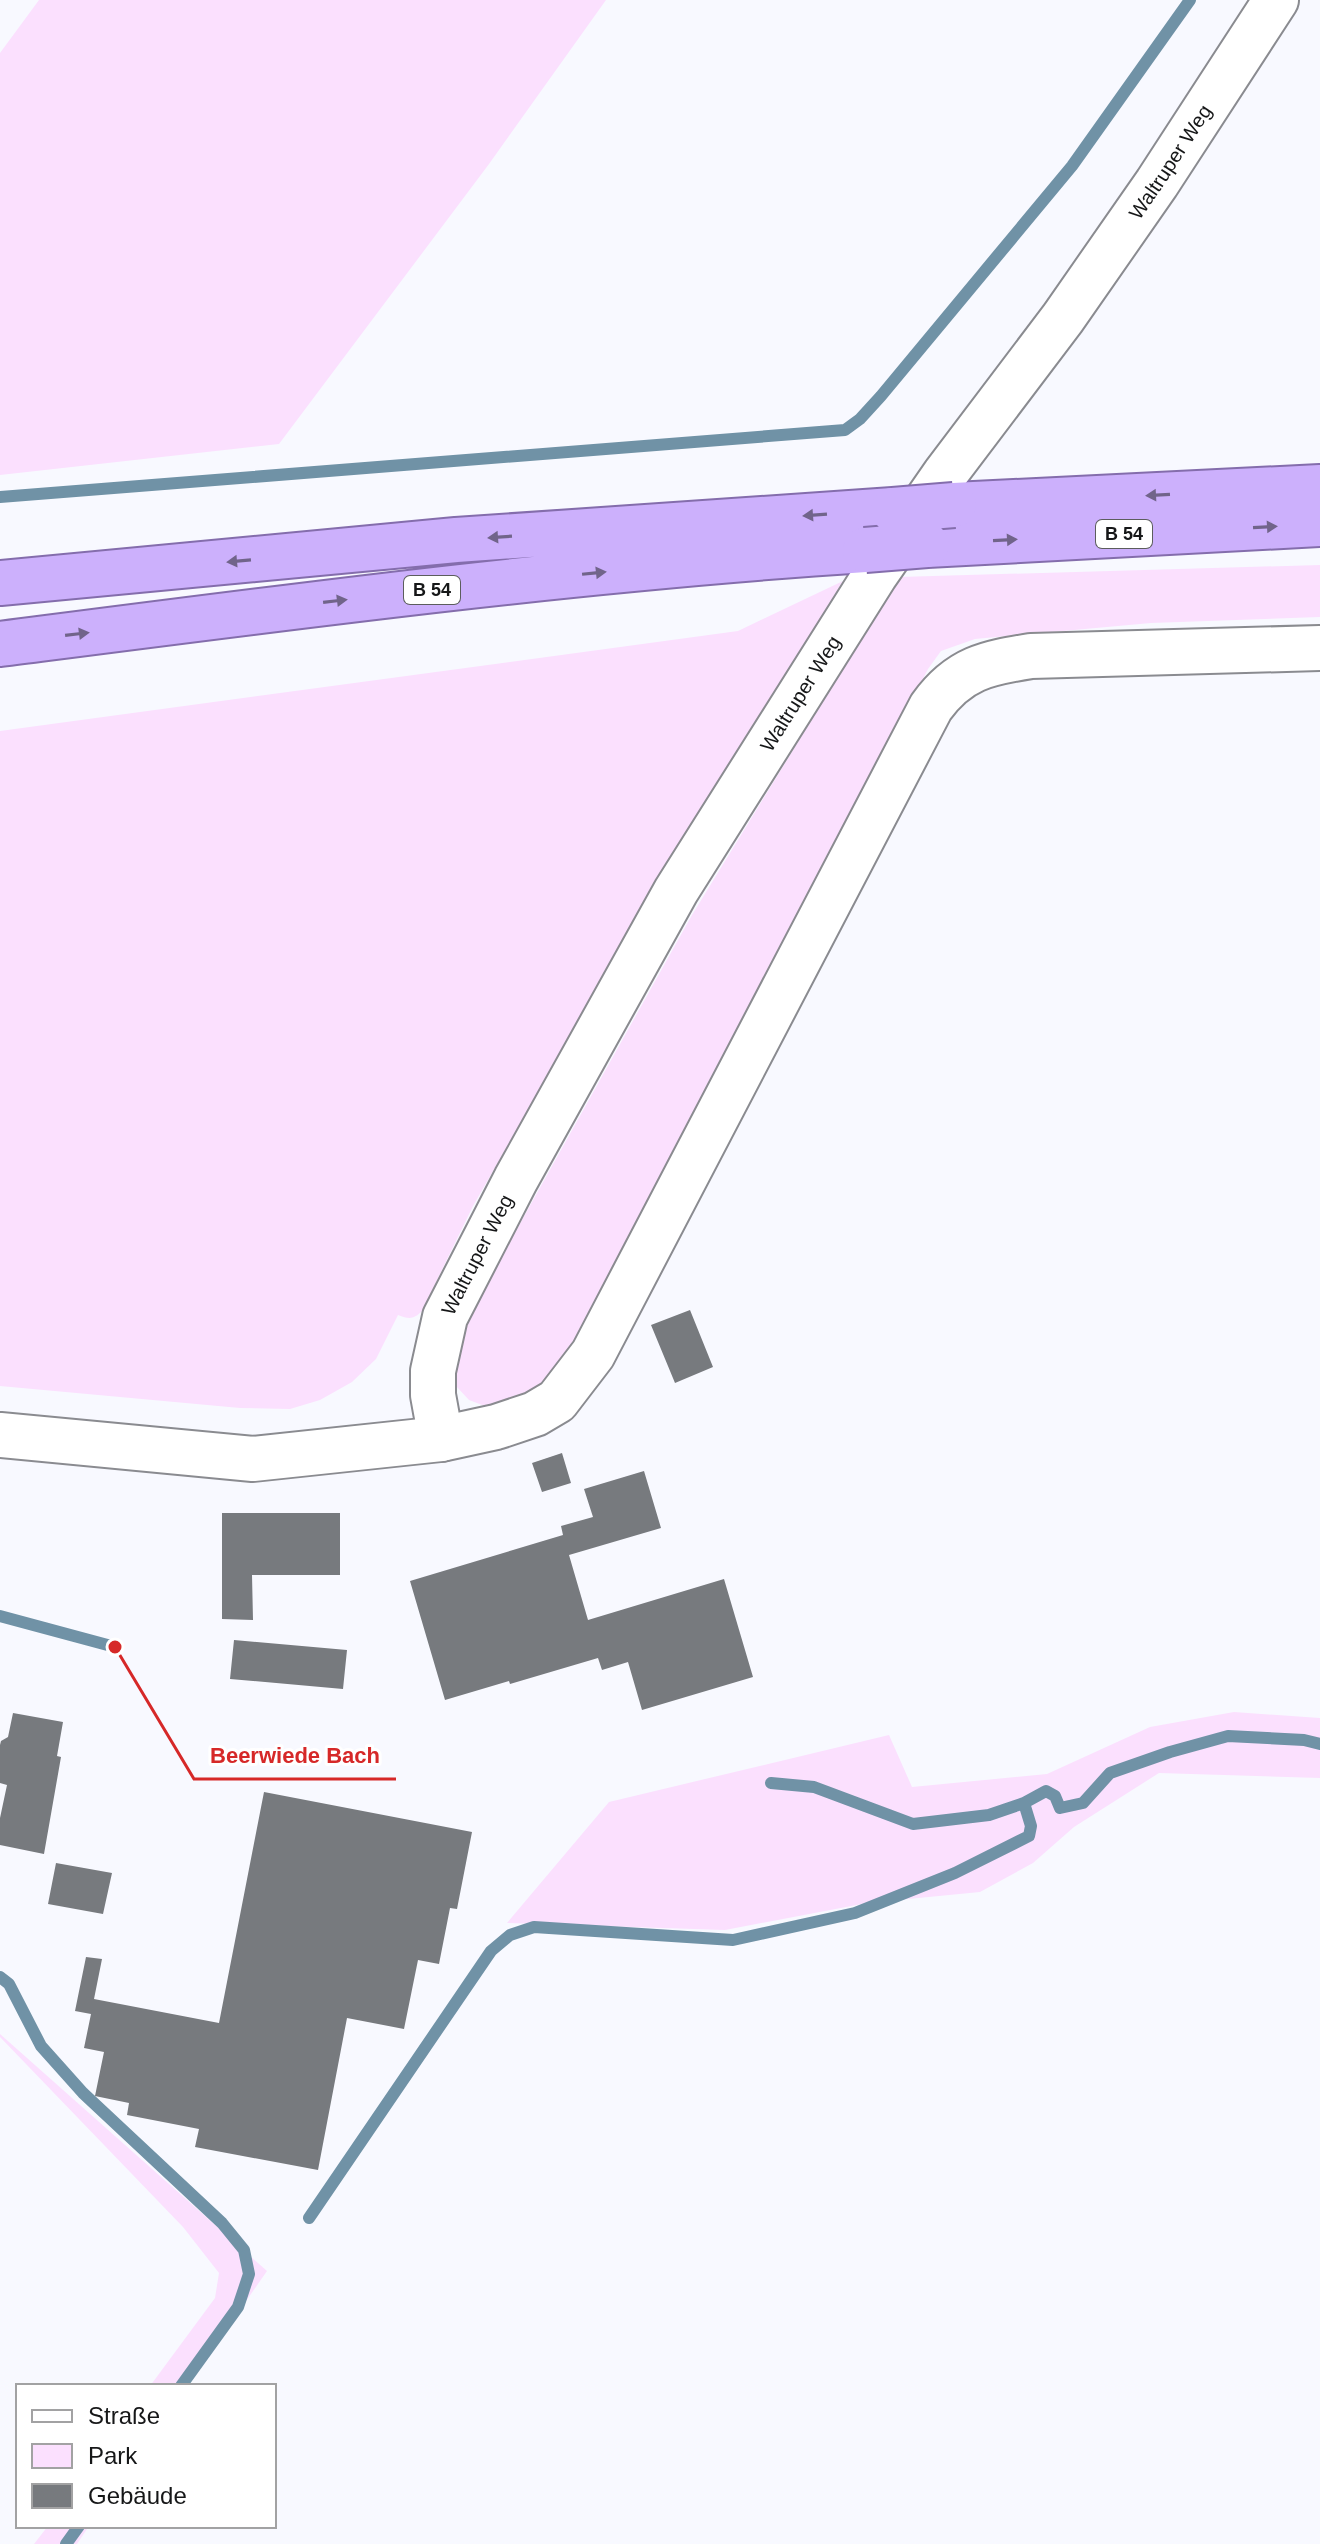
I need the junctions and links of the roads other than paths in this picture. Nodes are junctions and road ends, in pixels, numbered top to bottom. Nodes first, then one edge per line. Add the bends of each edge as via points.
1 (1276, 0) edge
2 (1320, 487) edge
3 (1320, 524) edge
4 (0, 583) edge
5 (0, 644) edge
6 (1320, 648) edge
7 (0, 1435) edge
8 (441, 1439) junction

1 - 8 street, Waltruper Weg via 1063,318 875,575 676,891 445,1317 433,1371
2 -> 4 highway, B 54, bridge via 954,505 456,540
5 -> 3 highway, B 54, bridge via 378,595 750,557
6 - 8 street via 1031,656 993,662 951,683 931,707 585,1366 557,1401 535,1414
7 - 8 street via 253,1459

